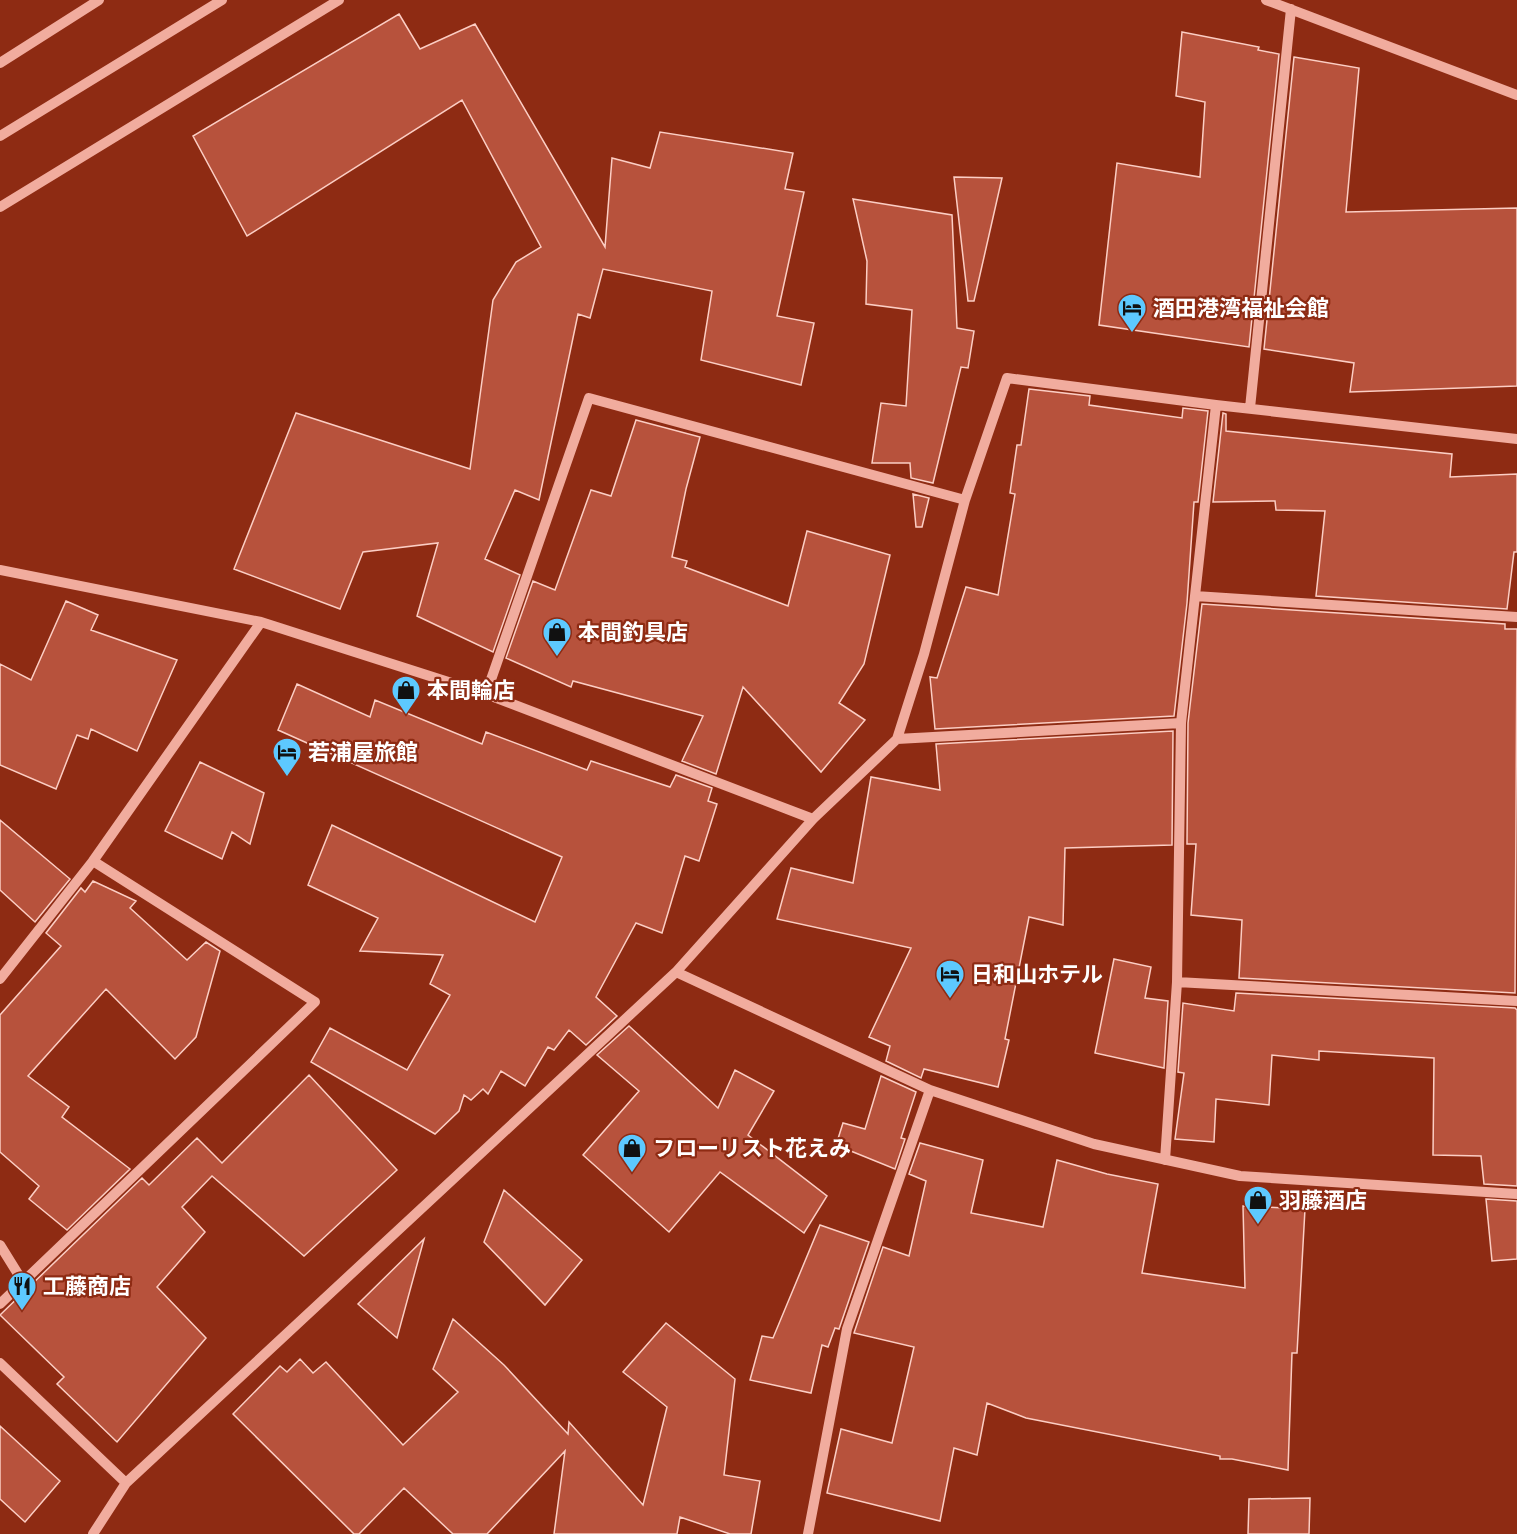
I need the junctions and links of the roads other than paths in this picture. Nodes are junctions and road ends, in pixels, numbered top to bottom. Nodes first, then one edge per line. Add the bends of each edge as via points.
1 (99, 0) edge
2 (339, 0) edge
3 (1266, 0) edge
4 (217, 3) edge
5 (1291, 9) junction
6 (0, 63) edge
7 (1517, 95) edge
8 (0, 136) edge
9 (0, 207) edge
10 (1216, 405) junction
11 (1250, 408) junction
12 (1517, 439) edge
13 (964, 500) junction
14 (0, 570) edge
15 (1196, 596) junction
16 (1517, 617) edge
17 (261, 622) junction
18 (486, 694) junction
19 (1181, 723) junction
20 (897, 739) junction
21 (813, 819) junction
22 (93, 861) junction
23 (676, 972) junction
24 (0, 979) edge
25 (1177, 982) junction
26 (1517, 1001) edge
27 (930, 1090) junction
28 (1165, 1160) junction
29 (1517, 1194) edge
30 (0, 1245) edge
31 (23, 1282) junction
32 (0, 1304) edge
33 (0, 1363) edge
34 (126, 1483) junction
35 (93, 1534) edge
36 (808, 1534) edge

1 - 6 street
2 - 9 street
3 - 5 street
4 - 8 street
5 - 7 street
5 - 11 street
10 - 11 street
10 - 13 street via 1006,378
10 - 15 street
11 - 12 street
13 - 18 street via 589,398
13 - 20 street via 924,654
14 - 17 street
15 - 16 street
15 - 19 street
17 - 18 street
17 - 22 street
18 - 21 street
19 - 20 street
19 - 25 street
20 - 21 street
21 - 23 street
22 - 24 street
22 - 31 street via 315,1002
23 - 27 street
23 - 34 street
25 - 26 street
25 - 28 street
27 - 28 street via 1094,1144
27 - 36 street via 847,1329
28 - 29 street via 1240,1176
30 - 31 street
31 - 32 street
33 - 34 street
34 - 35 street

